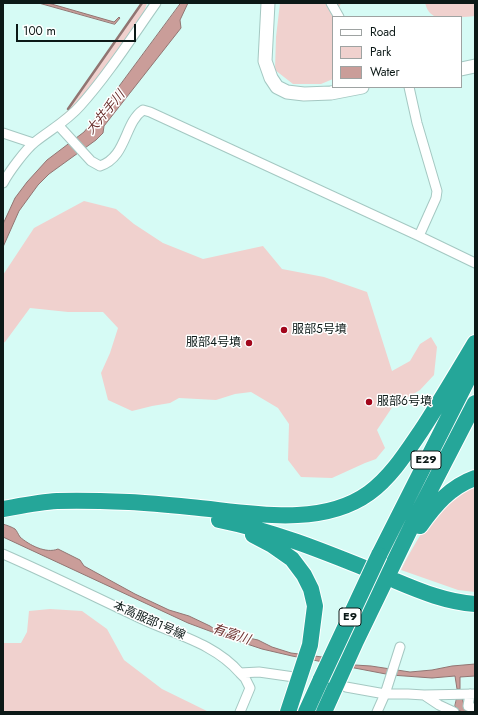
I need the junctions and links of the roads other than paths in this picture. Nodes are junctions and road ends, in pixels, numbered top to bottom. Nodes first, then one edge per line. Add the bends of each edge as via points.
1 (156, 3) edge
2 (268, 3) edge
3 (331, 3) edge
4 (338, 16) edge
5 (475, 66) edge
6 (462, 69) edge
7 (357, 88) edge
8 (408, 88) edge
9 (62, 129) junction
10 (3, 133) edge
11 (33, 143) junction
12 (3, 183) edge
13 (419, 236) junction
14 (475, 263) edge
15 (475, 343) edge
16 (475, 365) edge
17 (475, 403) edge
18 (475, 478) edge
19 (56, 504) junction
20 (3, 509) edge
21 (231, 512) junction
22 (187, 513) junction
23 (3, 514) edge
24 (3, 554) edge
25 (388, 569) junction
26 (475, 596) edge
27 (377, 597) junction
28 (475, 604) edge
29 (400, 647) dead end
30 (240, 672) junction
31 (298, 675) junction
32 (342, 684) junction
33 (385, 694) junction
34 (424, 695) junction
35 (472, 697) edge
36 (475, 709) edge
37 (240, 712) edge
38 (288, 712) edge
39 (306, 712) edge
40 (324, 712) edge
41 (377, 712) edge
42 (454, 712) edge

1 - 9 street
2 - 7 street via 266,61 271,78 277,86 287,92 304,94 331,93
3 - 4 street
5 - 6 street
8 - 13 street via 437,191
9 - 11 street
9 - 13 street via 100,166 108,163 123,145 138,114 143,110
10 - 11 street
11 - 12 street
13 - 14 street
15 - 21 highway via 408,449 381,484 369,494 351,504 308,515
16 - 25 highway, E29
17 - 25 highway, E29
18 - 27 highway via 445,496 430,513
19 - 20 highway
19 - 21 highway via 128,502
19 - 22 highway via 129,506
19 - 23 highway
21 - 25 highway via 317,540
22 - 25 highway via 269,532
22 - 31 highway via 251,534 272,545 292,559 304,575 315,606 313,633
24 - 30 street, 本高服部1号線 via 207,646
25 - 26 highway via 433,588
25 - 27 highway, E9
25 - 28 highway via 440,598
25 - 39 highway, E9, bridge via 321,679
27 - 32 highway, E9 via 356,641
29 - 33 street
30 - 31 street
30 - 37 street, 本高服部1号線 via 250,688
31 - 38 highway
32 - 33 street
32 - 40 highway, E9
33 - 34 street
33 - 41 street
34 - 35 street
34 - 42 street
35 - 36 street via 468,706

